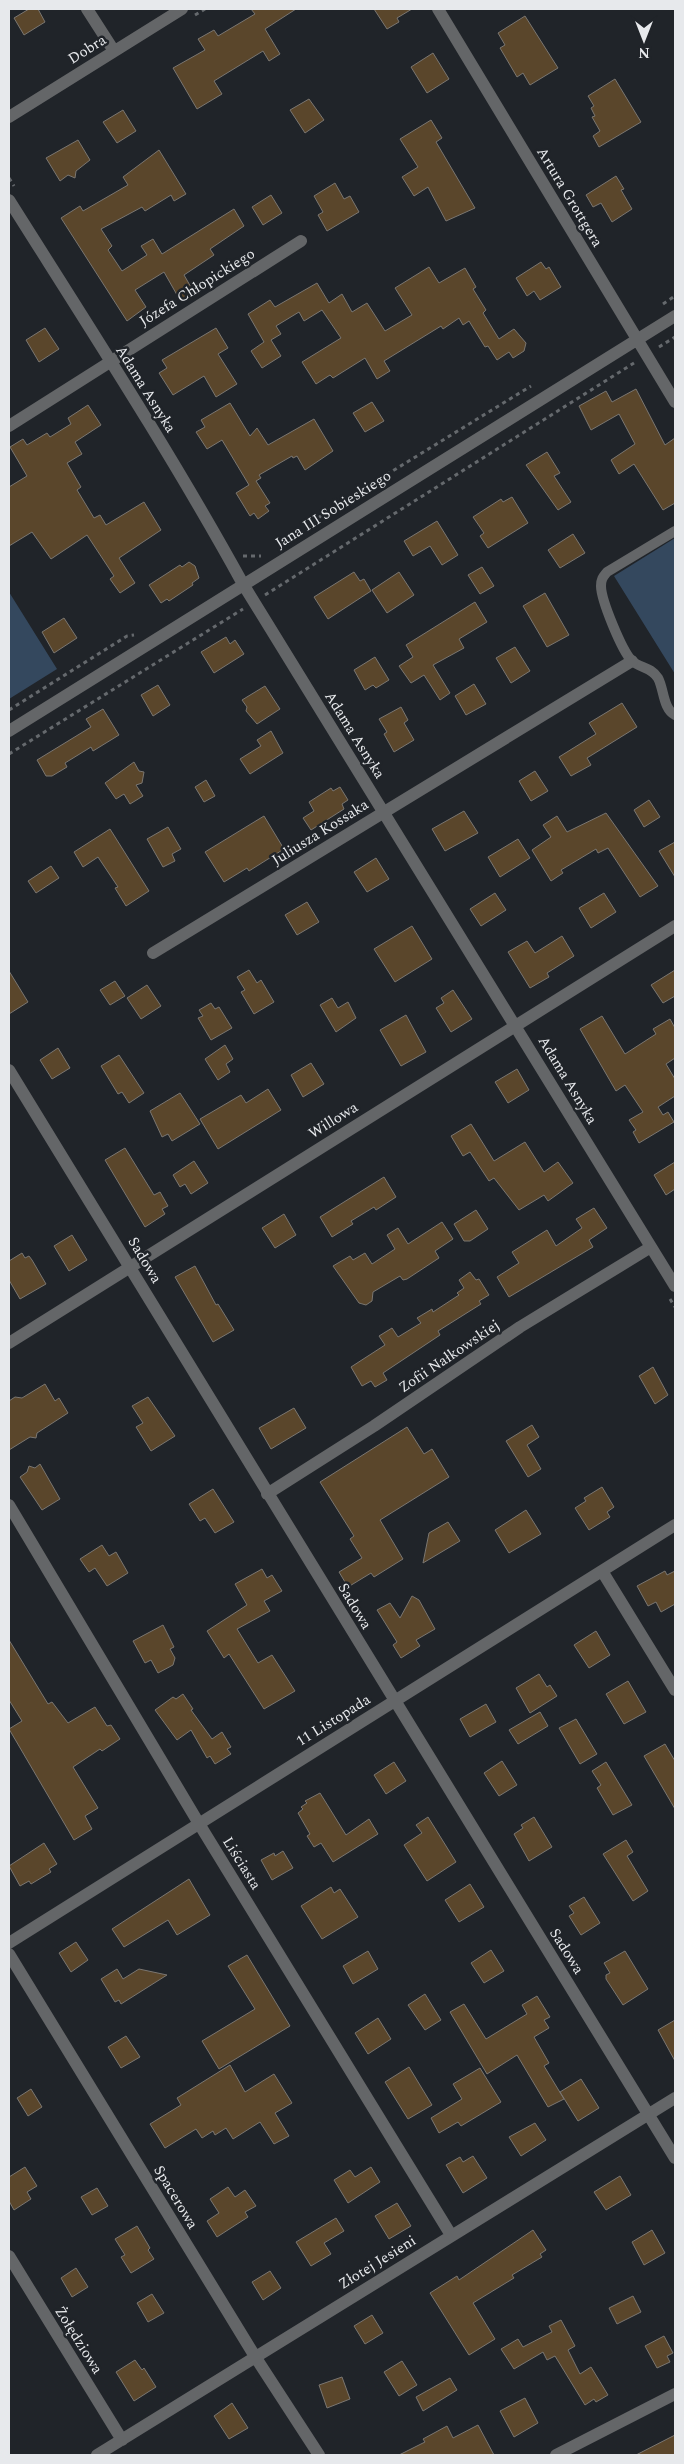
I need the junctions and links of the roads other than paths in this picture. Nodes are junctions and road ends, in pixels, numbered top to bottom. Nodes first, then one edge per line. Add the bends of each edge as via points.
1 (87, 9) edge
2 (182, 9) edge
3 (438, 9) edge
4 (114, 51) junction
5 (9, 117) edge
6 (9, 200) edge
7 (301, 241) dead end
8 (675, 316) edge
9 (637, 340) junction
10 (110, 361) junction
11 (675, 402) edge
12 (9, 426) edge
13 (675, 531) edge
14 (243, 584) junction
15 (632, 661) junction
16 (675, 715) edge
17 (9, 730) edge
18 (383, 812) junction
19 (675, 926) edge
20 (153, 954) dead end
21 (515, 1026) junction
22 (9, 1070) edge
23 (650, 1247) junction
24 (130, 1267) junction
25 (675, 1286) edge
26 (9, 1343) edge
27 (267, 1494) junction
28 (9, 1505) edge
29 (675, 1525) edge
30 (602, 1571) junction
31 (675, 1690) edge
32 (394, 1702) junction
33 (198, 1822) junction
34 (9, 1943) edge
35 (9, 1954) edge
36 (675, 2098) edge
37 (649, 2114) junction
38 (675, 2158) edge
39 (451, 2235) junction
40 (9, 2256) edge
41 (256, 2358) junction
42 (675, 2394) edge
43 (122, 2440) junction
44 (97, 2455) edge
45 (319, 2455) edge
46 (556, 2455) edge

1 - 4 street
2 - 4 street, Dobra
3 - 9 street, Artura Grottgera
4 - 5 street, Dobra
6 - 10 street, Adama Asnyka
7 - 10 street, Józefa Chłopickiego
8 - 9 street, Jana III Sobieskiego
9 - 11 street, Artura Grottgera
9 - 14 street, Jana III Sobieskiego
10 - 12 street, Józefa Chłopickiego
10 - 14 street, Adama Asnyka
13 - 15 lane via 602,578 602,596 612,624
14 - 17 street, Jana III Sobieskiego
14 - 18 street, Adama Asnyka
15 - 16 lane via 655,673 668,709
15 - 18 street, Juliusza Kossaka
18 - 20 street, Juliusza Kossaka
18 - 21 street, Adama Asnyka
19 - 21 street, Willowa
21 - 23 street, Adama Asnyka
21 - 24 street, Willowa
22 - 24 street, Sadowa
23 - 25 street, Adama Asnyka
23 - 27 street, Zofii Nałkowskiej via 520,1327
24 - 26 street, Willowa
24 - 27 street, Sadowa
27 - 32 street, Sadowa
28 - 33 street, Liściasta
29 - 30 street, 11 Listopada
30 - 31 street
30 - 32 street, 11 Listopada
32 - 33 street, 11 Listopada
32 - 37 street, Sadowa
33 - 34 street, 11 Listopada
33 - 39 street, Liściasta
35 - 41 street, Spacerowa
36 - 37 street, Złotej Jesieni
37 - 38 street, Sadowa
37 - 39 street, Złotej Jesieni
39 - 41 street, Złotej Jesieni
40 - 43 street, Żołędziowa
41 - 43 street, Złotej Jesieni
41 - 45 street, Spacerowa
42 - 46 street
43 - 44 street, Złotej Jesieni

